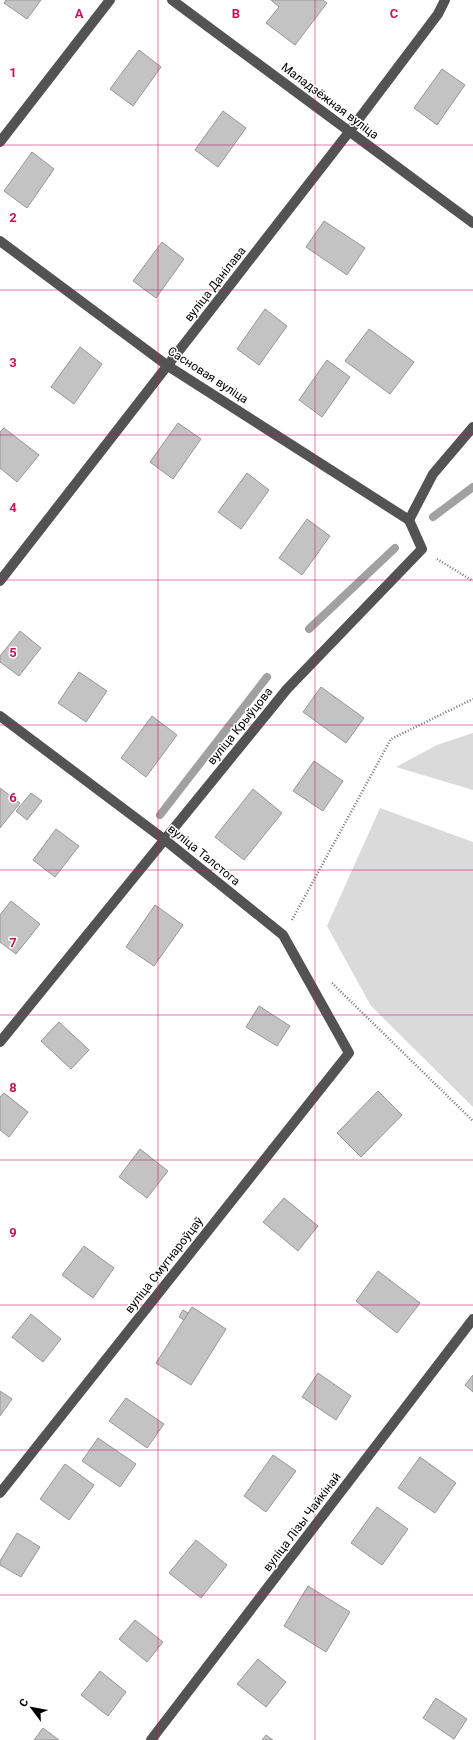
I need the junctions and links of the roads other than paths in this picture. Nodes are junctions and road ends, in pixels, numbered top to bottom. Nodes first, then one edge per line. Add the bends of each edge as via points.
1 (110, 0) edge
2 (172, 0) edge
3 (445, 0) edge
4 (349, 132) junction
5 (0, 142) edge
6 (473, 222) edge
7 (0, 241) edge
8 (168, 366) junction
9 (473, 427) edge
10 (410, 520) junction
11 (0, 581) edge
12 (0, 716) edge
13 (165, 840) junction
14 (0, 1042) edge
15 (348, 1053) joint
16 (473, 1319) edge
17 (0, 1493) edge
18 (151, 1740) edge

1 - 5 street
2 - 4 street, Маладзёжная вуліца
3 - 4 street, вуліца Данілава via 438,14
4 - 6 street, Маладзёжная вуліца
4 - 8 street, вуліца Данілава
7 - 8 street, Сасновая вуліца
8 - 10 street, Сасновая вуліца
8 - 11 street, вуліца Данілава
9 - 10 street via 433,474
10 - 13 street, вуліца Крыўцова via 422,549 287,689
12 - 13 street, вуліца Талстога
13 - 14 street, вуліца Крыўцова
13 - 15 street, вуліца Талстога via 283,935
15 - 17 street, вуліца Смугнароўцаў
16 - 18 street, вуліца Лізы Чайкінай

